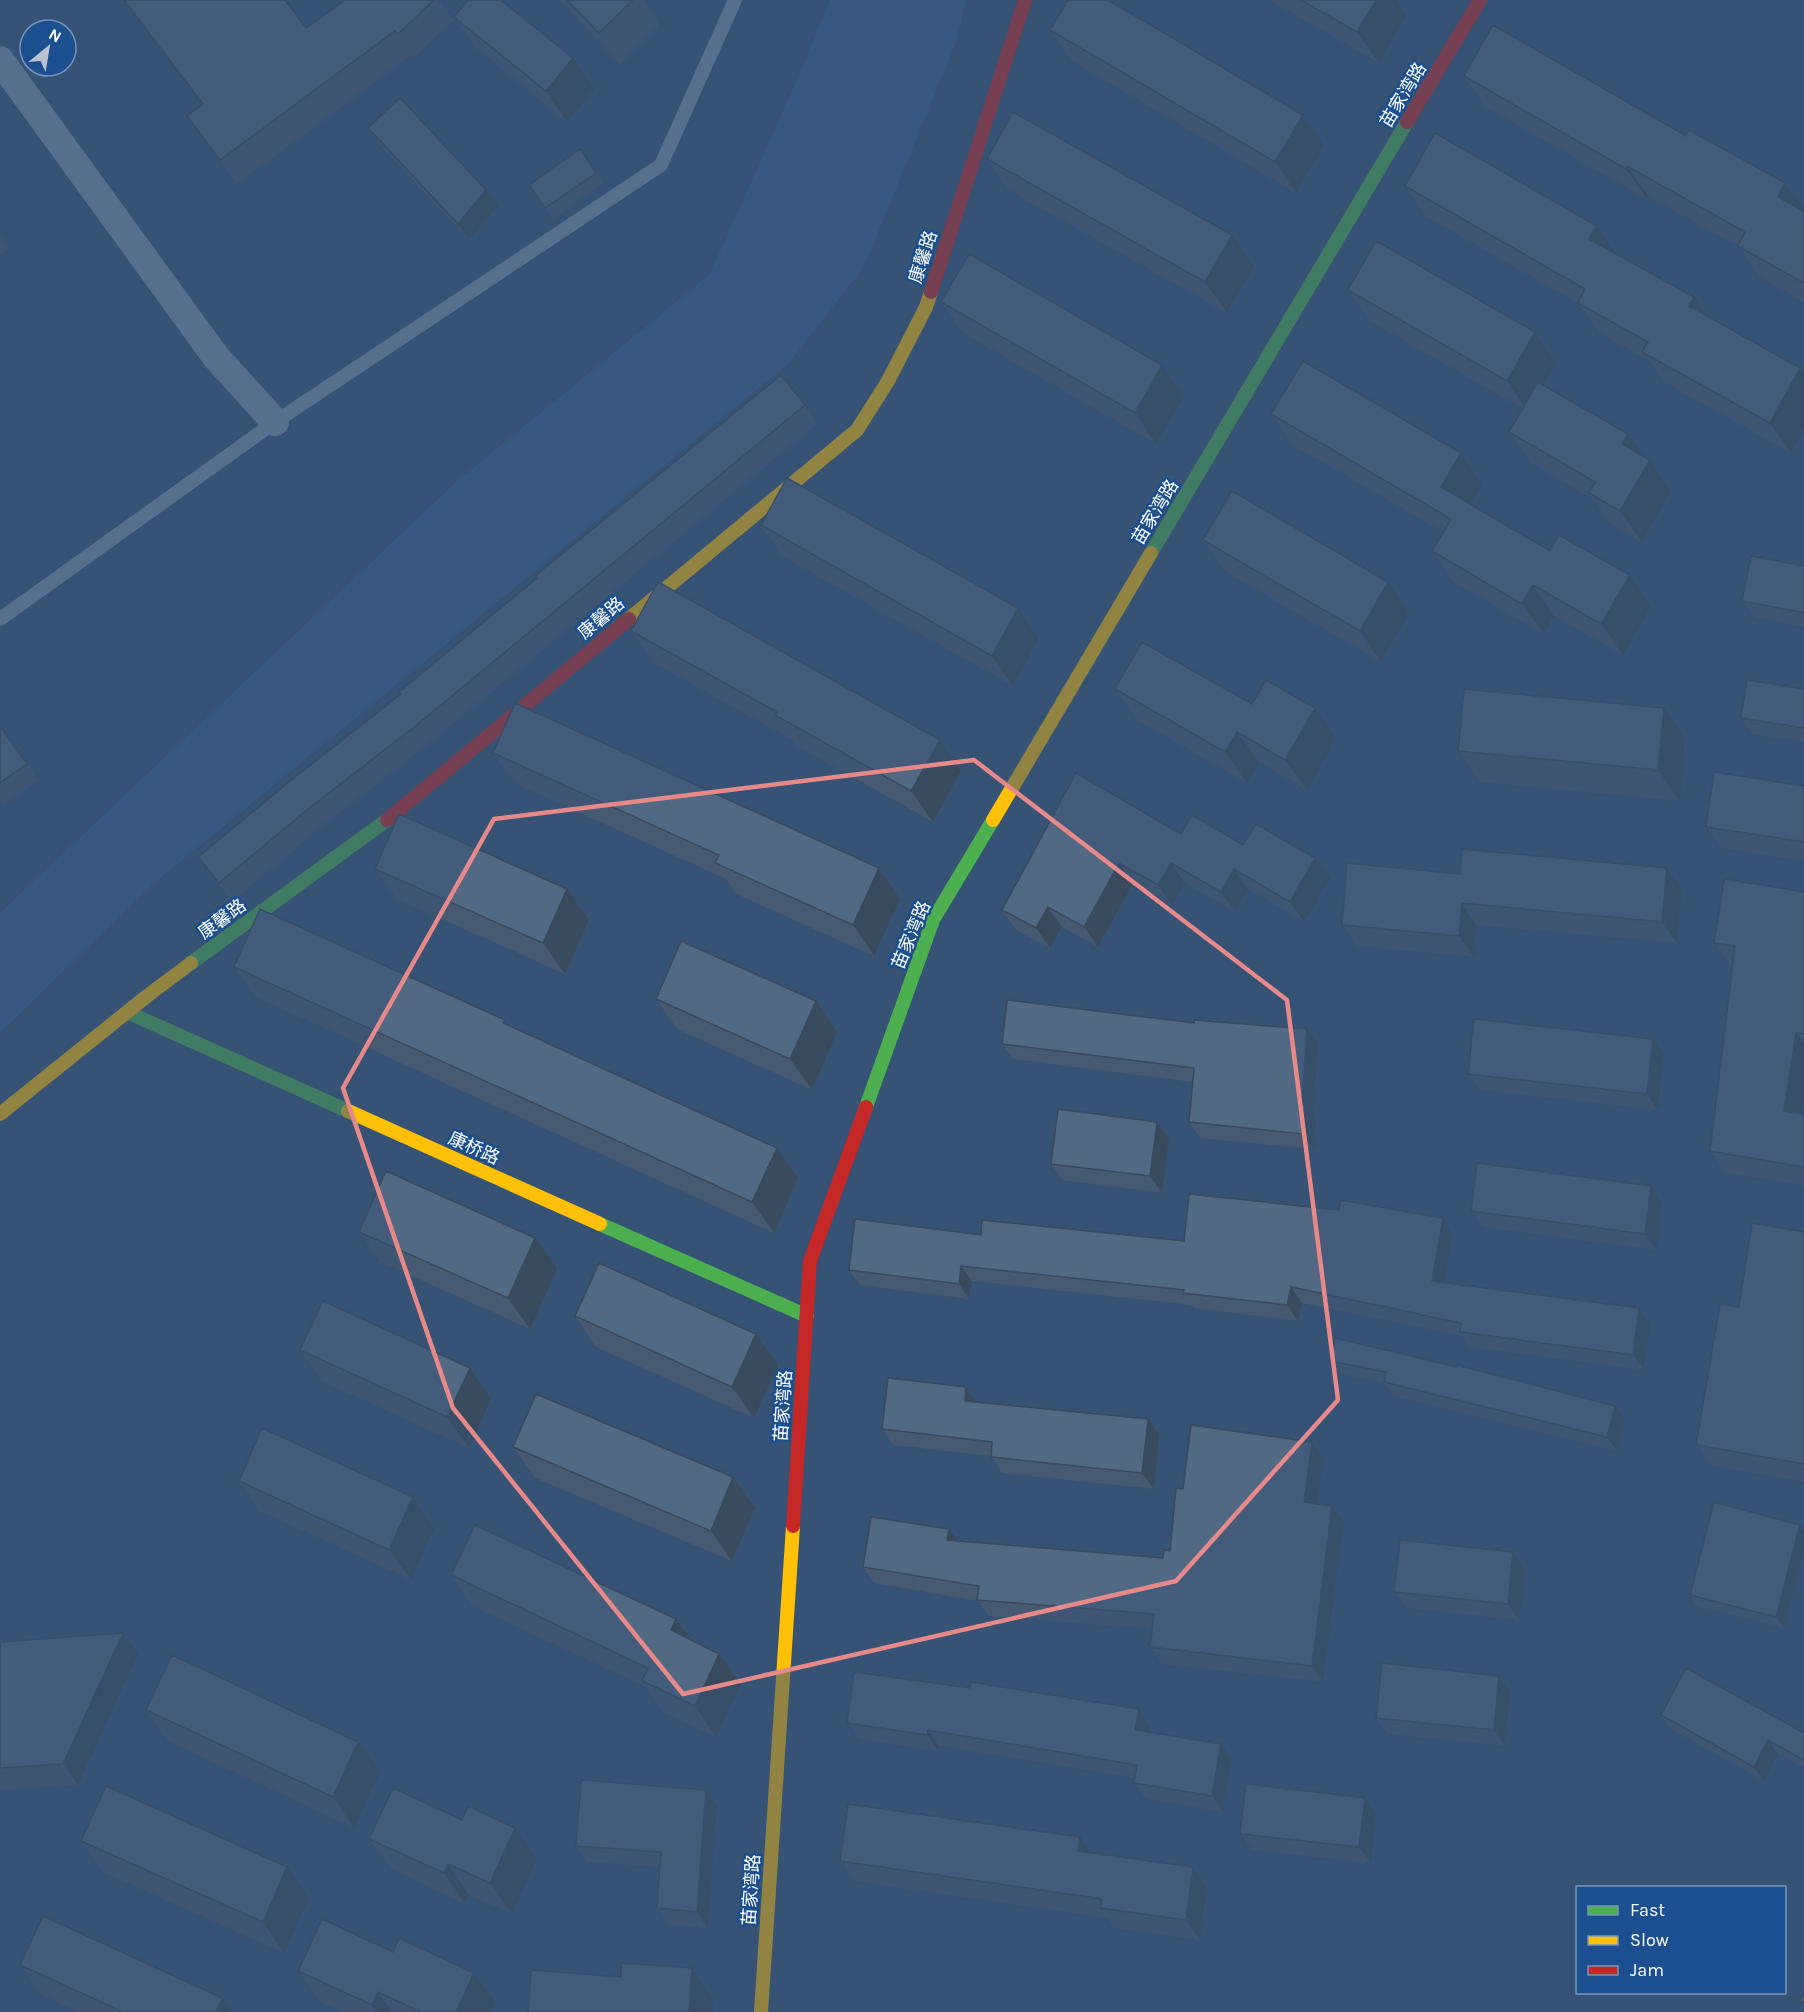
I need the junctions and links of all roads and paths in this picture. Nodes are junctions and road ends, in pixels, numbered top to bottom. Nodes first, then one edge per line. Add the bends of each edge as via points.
1 (735, 0) edge
2 (1025, 0) edge
3 (1480, 0) edge
4 (0, 60) edge
5 (275, 422) junction
6 (0, 619) edge
7 (127, 1012) junction
8 (0, 1114) edge
9 (807, 1316) junction
10 (761, 2012) edge

1 - 5 lane via 661,165
2 - 7 street, 康馨路 via 926,307 888,381 857,430 383,823
3 - 9 street, 苗家湾路 via 933,920 810,1261
4 - 5 street via 216,357
5 - 6 lane
7 - 8 street, 康馨路
7 - 9 street, 康桥路
9 - 10 street, 苗家湾路

